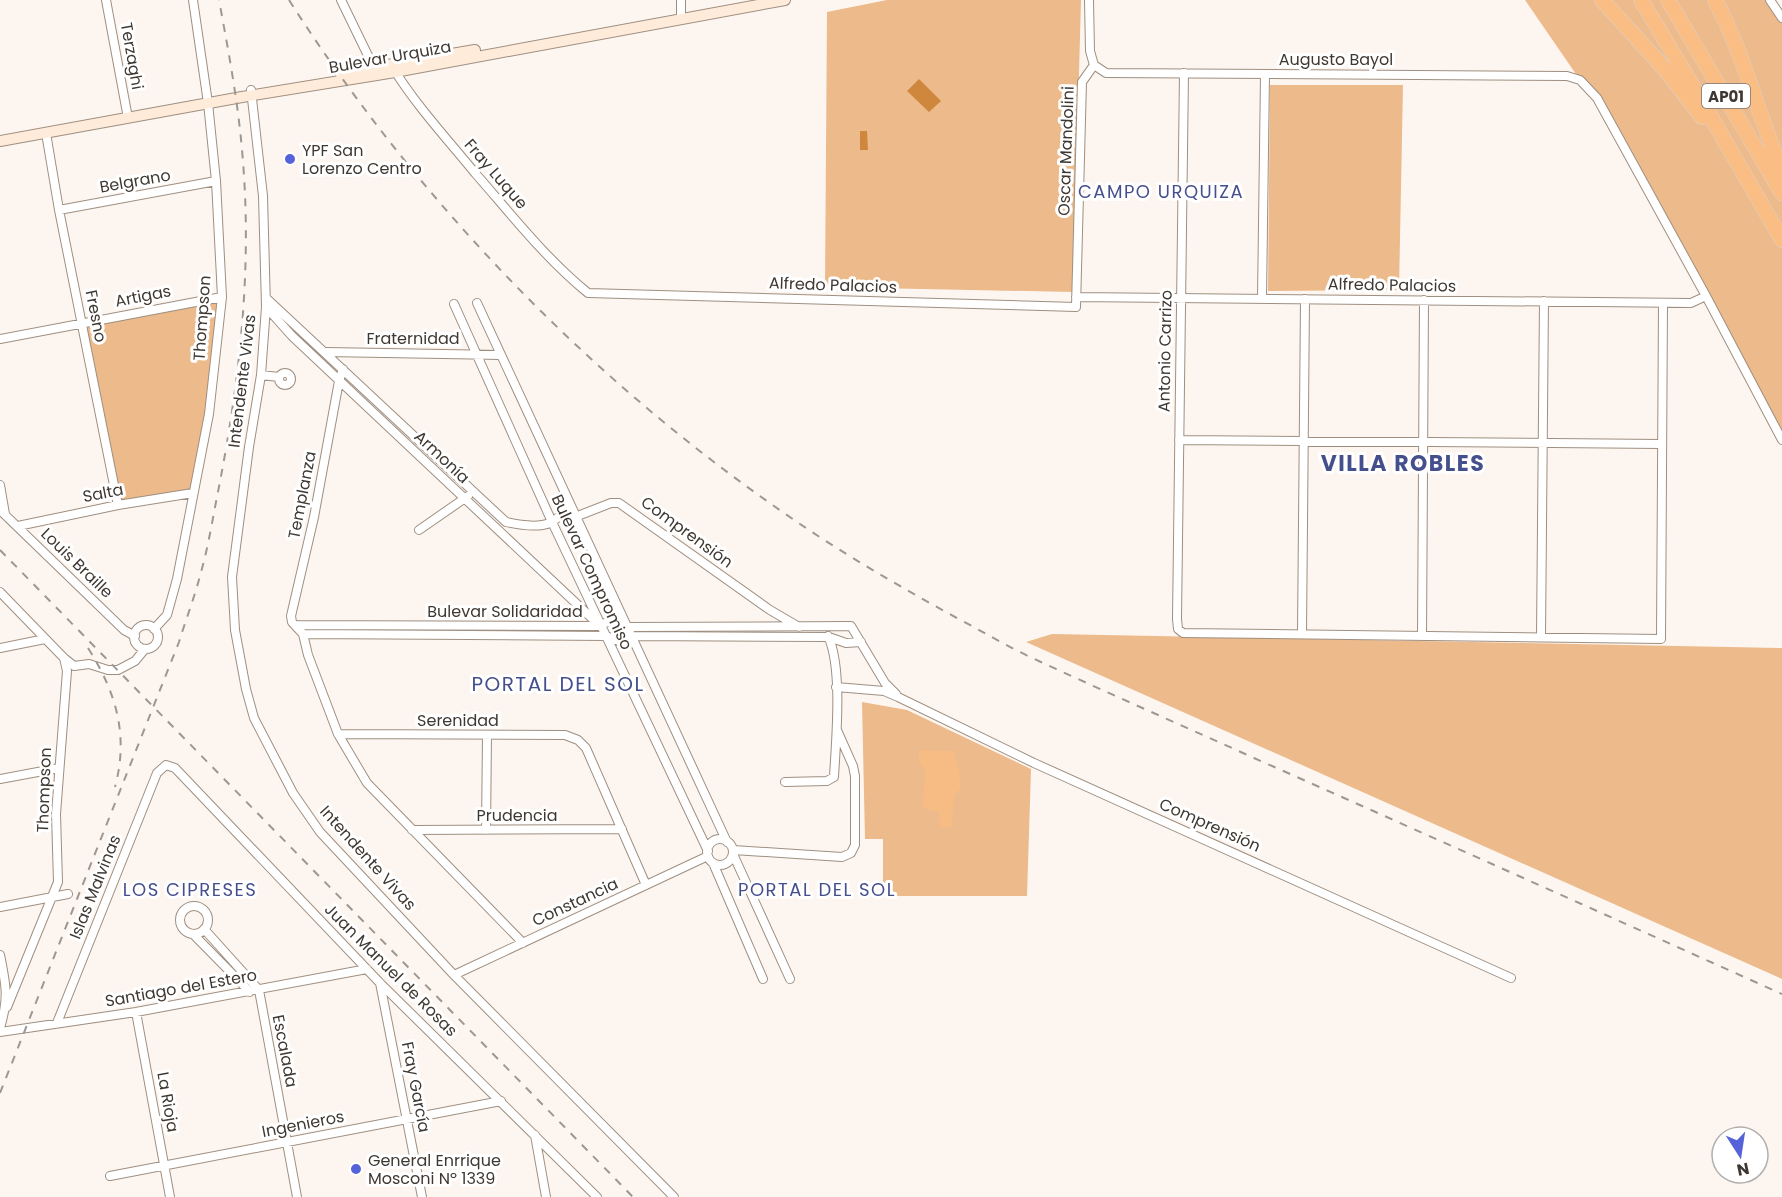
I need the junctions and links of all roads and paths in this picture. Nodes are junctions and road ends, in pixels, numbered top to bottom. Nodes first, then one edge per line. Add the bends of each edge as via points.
1 (106, 0) edge
2 (193, 0) edge
3 (341, 0) edge
4 (681, 0) edge
5 (750, 0) edge
6 (785, 0) edge
7 (1089, 0) edge
8 (1602, 0) edge
9 (1641, 0) edge
10 (1668, 0) edge
11 (1715, 0) edge
12 (1770, 0) edge
13 (681, 16) junction
14 (1782, 18) edge
15 (1094, 65) junction
16 (393, 69) junction
17 (375, 72) junction
18 (1184, 73) junction
19 (1264, 74) junction
20 (252, 93) junction
21 (207, 101) junction
22 (127, 115) junction
23 (46, 133) junction
24 (0, 136) edge
25 (0, 141) edge
26 (1744, 171) junction
27 (1782, 171) edge
28 (216, 181) junction
29 (1782, 193) edge
30 (59, 210) junction
31 (1782, 240) edge
32 (588, 293) joint
33 (1706, 296) junction
34 (222, 297) junction
35 (1180, 298) junction
36 (1262, 299) junction
37 (1305, 299) junction
38 (1424, 300) junction
39 (1076, 302) junction
40 (1544, 302) junction
41 (266, 303) junction
42 (477, 303) dead end
43 (1663, 303) junction
44 (454, 304) dead end
45 (82, 324) junction
46 (0, 339) edge
47 (326, 352) junction
48 (476, 354) junction
49 (501, 355) junction
50 (343, 369) junction
51 (261, 375) junction
52 (279, 377) dead end
53 (339, 381) junction
54 (1179, 440) junction
55 (1782, 440) edge
56 (1304, 441) junction
57 (1423, 442) junction
58 (1543, 443) junction
59 (1662, 444) junction
60 (0, 485) edge
61 (474, 492) junction
62 (194, 493) junction
63 (464, 498) junction
64 (118, 505) junction
65 (3, 512) edge
66 (575, 517) junction
67 (552, 522) junction
68 (18, 526) junction
69 (419, 530) dead end
70 (0, 592) edge
71 (295, 626) junction
72 (601, 626) junction
73 (626, 627) junction
74 (800, 627) junction
75 (819, 627) junction
76 (154, 629) junction
77 (303, 634) junction
78 (1302, 634) junction
79 (135, 636) junction
80 (606, 636) junction
81 (632, 636) junction
82 (1422, 636) junction
83 (829, 637) junction
84 (1542, 637) junction
85 (45, 639) junction
86 (861, 642) junction
87 (0, 648) edge
88 (145, 649) junction
89 (64, 658) junction
90 (836, 687) junction
91 (898, 697) junction
92 (837, 730) junction
93 (338, 734) junction
94 (487, 735) junction
95 (166, 765) joint
96 (59, 768) junction
97 (0, 779) edge
98 (785, 782) dead end
99 (622, 829) junction
100 (412, 830) junction
101 (486, 830) junction
102 (728, 842) junction
103 (733, 852) junction
104 (710, 857) junction
105 (646, 885) junction
106 (68, 894) dead end
107 (52, 897) junction
108 (0, 906) edge
109 (204, 929) junction
110 (193, 934) junction
111 (523, 943) junction
112 (0, 955) edge
113 (367, 969) junction
114 (454, 975) junction
115 (1511, 978) dead end
116 (763, 979) dead end
117 (790, 979) dead end
118 (380, 983) junction
119 (255, 991) junction
120 (7, 1007) junction
121 (136, 1012) junction
122 (57, 1023) junction
123 (0, 1030) edge
124 (501, 1101) junction
125 (407, 1119) junction
126 (535, 1134) junction
127 (287, 1142) junction
128 (164, 1166) junction
129 (110, 1176) dead end
130 (170, 1197) edge
131 (297, 1197) edge
132 (422, 1197) edge
133 (546, 1197) edge
134 (597, 1197) edge
135 (674, 1197) edge

1 - 22 street, Terzaghi
2 - 21 street, Thompson
3 - 17 street
4 - 13 street
5 - 13 main road, Bulevar Urquiza
6 - 13 main road, Bulevar Urquiza
7 - 15 street
8 - 26 highway via 1664,68
9 - 26 highway, AP01
10 - 29 highway, AP01
11 - 27 highway via 1731,30
12 - 14 street
13 - 16 main road, Bulevar Urquiza
15 - 18 street, Augusto Bayol via 1106,73
15 - 39 street, Oscar Mandolini via 1082,82
16 - 17 main road, Bulevar Urquiza
16 - 32 street, Fray Luque via 506,209 566,275
17 - 20 main road, Bulevar Urquiza
18 - 19 street, Augusto Bayol
18 - 35 street, Antonio Carrizo
19 - 33 street, Augusto Bayol via 1567,76 1580,80 1598,98
19 - 36 street
20 - 21 main road, Bulevar Urquiza
20 - 41 street, Intendente Vivas via 265,225
21 - 22 main road, Bulevar Urquiza
21 - 28 street, Thompson
22 - 23 main road, Bulevar Urquiza
22 - 24 main road, Bulevar Urquiza
23 - 25 main road, Bulevar Urquiza
23 - 30 street, Fresno
26 - 31 highway, AP01
28 - 30 street, Belgrano
28 - 34 street, Thompson
30 - 45 street, Fresno
32 - 39 street, Alfredo Palacios
33 - 43 street, Alfredo Palacios via 1691,303
33 - 55 street
34 - 45 street, Artigas
34 - 62 street, Thompson via 209,414
35 - 36 street, Alfredo Palacios
35 - 39 street, Alfredo Palacios
35 - 54 street, Antonio Carrizo
36 - 37 street, Alfredo Palacios
37 - 38 street, Alfredo Palacios
37 - 56 street
38 - 40 street, Alfredo Palacios
38 - 57 street
40 - 43 street, Alfredo Palacios
40 - 58 street
41 - 47 street, Armonía
41 - 51 street, Intendente Vivas
41 - 53 street, Armonía via 292,336
42 - 49 street, Bulevar Compromiso
43 - 59 street
44 - 48 street, Bulevar Compromiso
45 - 46 street, Artigas
45 - 64 street, Fresno
47 - 48 street, Fraternidad
47 - 50 street, Armonía
48 - 49 street, Fraternidad
48 - 67 street, Bulevar Compromiso
49 - 66 street, Bulevar Compromiso
50 - 53 street, Templanza
50 - 61 street, Armonía
51 - 52 street
51 - 114 street, Intendente Vivas via 232,577 235,630 254,718 293,793 320,832
53 - 63 street, Armonía
53 - 71 street, Templanza via 291,616
54 - 56 street
54 - 78 street, Antonio Carrizo via 1178,629 1183,633
56 - 57 street
56 - 78 street
57 - 58 street
57 - 82 street
58 - 59 street
58 - 84 street
59 - 84 street via 1661,639
60 - 65 street
61 - 63 street
61 - 67 street, Armonía via 506,522
62 - 64 street, Salta
62 - 76 street, Thompson via 167,615
63 - 69 street
63 - 72 street, Armonía
64 - 68 street, Salta
65 - 68 street, Louis Braille
66 - 67 street, Comprensión via 561,514
66 - 73 street, Bulevar Compromiso
66 - 74 street, Comprensión via 618,502
67 - 72 street, Bulevar Compromiso
68 - 79 street, Louis Braille via 124,630
70 - 85 street
71 - 72 street, Bulevar Solidaridad
71 - 77 street
72 - 73 street, Bulevar Solidaridad via 618,621
72 - 80 street, Bulevar Compromiso
73 - 74 street, Bulevar Solidaridad
73 - 81 street, Bulevar Compromiso
74 - 75 street, Bulevar Solidaridad
75 - 83 street
75 - 86 street, Bulevar Solidaridad via 851,626
76 - 79 street via 141,627
76 - 88 street via 157,642
77 - 80 street, Bulevar Solidaridad
77 - 93 street
78 - 82 street
79 - 88 street via 136,643
80 - 81 street, Bulevar Solidaridad via 619,641
80 - 104 street, Bulevar Compromiso
81 - 83 street, Bulevar Solidaridad
81 - 102 street, Bulevar Compromiso
82 - 84 street
83 - 86 street, Bulevar Solidaridad via 846,643
83 - 90 street via 836,658
85 - 87 street
85 - 89 street
86 - 91 street, Comprensión
88 - 89 street via 135,661 118,670 89,663 74,666
89 - 96 street, Thompson via 68,671
90 - 91 street, Comprensión via 885,691
90 - 92 street
91 - 115 street, Comprensión via 1034,763
92 - 98 street via 834,777 827,781
92 - 103 street via 855,776 855,845 851,853 842,858
93 - 94 street, Serenidad
93 - 100 street via 367,783
94 - 99 street, Serenidad via 565,735 578,740 586,748
94 - 101 street
95 - 113 street, Juan Manuel de Rosas via 175,768
95 - 122 street, Islas Malvinas via 158,773
96 - 97 street
96 - 107 street, Thompson via 58,882
99 - 101 street, Prudencia
99 - 105 street
100 - 101 street, Prudencia
100 - 111 street
102 - 103 street
102 - 104 street via 711,843
103 - 104 street via 725,864
103 - 117 street
104 - 105 street, Constancia
104 - 116 street, Bulevar Compromiso
105 - 111 street, Constancia
106 - 107 street
107 - 108 street
107 - 120 street, Thompson
109 - 110 street
109 - 110 street via 208,919 205,912 191,907 182,914 181,921 183,928
109 - 119 street
110 - 119 street
111 - 114 street, Constancia
112 - 120 street
113 - 118 street, Juan Manuel de Rosas
113 - 119 street, Santiago del Estero
114 - 135 street, Intendente Vivas
118 - 124 street, Juan Manuel de Rosas
118 - 125 street, Fray García
119 - 121 street, Santiago del Estero
119 - 127 street, Escalada
120 - 123 street, Thompson
121 - 122 street, Santiago del Estero
121 - 128 street, La Rioja
122 - 123 street, Santiago del Estero
124 - 125 street, Ingenieros
124 - 126 street, Juan Manuel de Rosas
125 - 127 street, Ingenieros
125 - 132 street, Fray García
126 - 133 street
126 - 134 street, Juan Manuel de Rosas
127 - 128 street, Ingenieros
127 - 131 street, Escalada
128 - 129 street, Ingenieros
128 - 130 street, La Rioja

